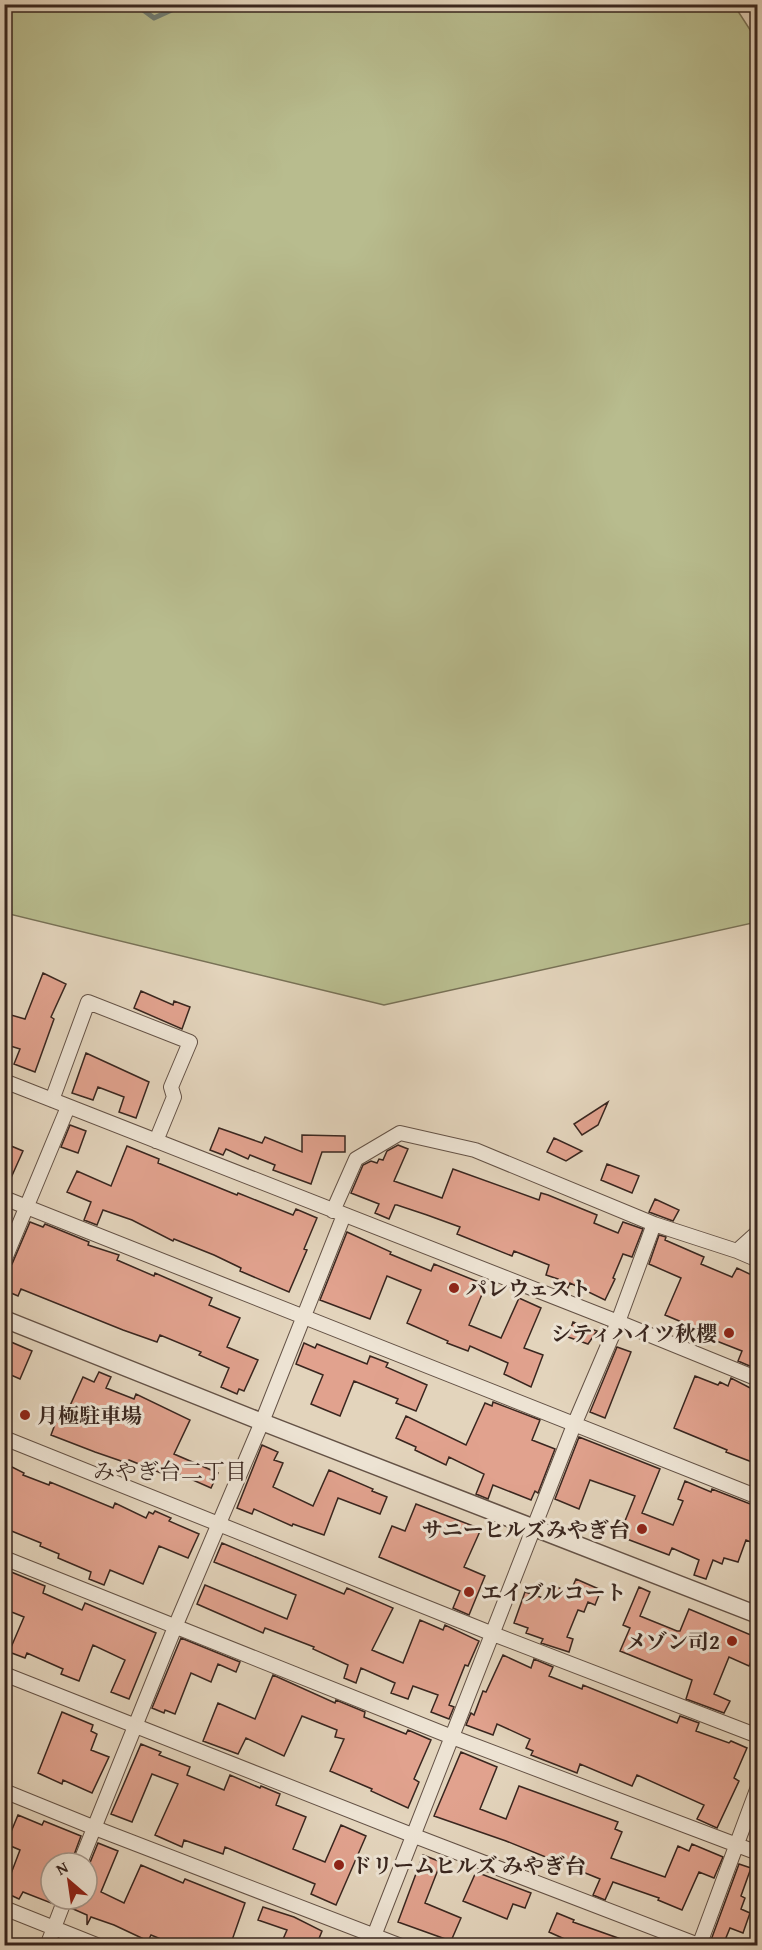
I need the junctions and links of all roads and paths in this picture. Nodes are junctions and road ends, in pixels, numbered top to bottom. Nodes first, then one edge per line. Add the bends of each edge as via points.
1 (4, 1081) edge
2 (52, 1100) junction
3 (68, 1107) junction
4 (156, 1141) junction
5 (4, 1198) edge
6 (27, 1207) junction
7 (338, 1213) junction
8 (654, 1224) junction
9 (758, 1232) edge
10 (737, 1251) junction
11 (758, 1260) edge
12 (4, 1261) edge
13 (305, 1316) junction
14 (4, 1319) edge
15 (618, 1322) junction
16 (758, 1379) edge
17 (262, 1422) junction
18 (574, 1425) junction
19 (4, 1438) edge
20 (758, 1497) edge
21 (219, 1524) junction
22 (535, 1528) junction
23 (4, 1558) edge
24 (758, 1615) edge
25 (175, 1627) junction
26 (493, 1634) junction
27 (4, 1674) edge
28 (136, 1726) junction
29 (758, 1736) edge
30 (452, 1737) junction
31 (758, 1787) edge
32 (4, 1791) edge
33 (95, 1828) junction
34 (412, 1835) junction
35 (737, 1845) junction
36 (85, 1851) edge
37 (758, 1853) edge
38 (4, 1908) edge
39 (60, 1911) edge
40 (53, 1928) junction
41 (372, 1940) edge
42 (700, 1945) edge
43 (47, 1946) edge
44 (99, 1946) edge
45 (401, 1946) edge

1 - 2 street
2 - 3 street
2 - 4 street via 88,1002 190,1042 171,1087 174,1097
3 - 4 street
3 - 6 street
4 - 7 street
5 - 6 street
6 - 12 street
6 - 13 street
7 - 8 street via 356,1159 400,1133 475,1150
7 - 13 street
7 - 15 street
8 - 10 street
8 - 15 street
9 - 10 street
10 - 11 street
13 - 17 street
13 - 18 street
14 - 17 street
15 - 16 street
15 - 18 street
17 - 21 street
17 - 22 street
18 - 20 street
18 - 22 street
19 - 21 street
21 - 25 street
21 - 26 street
22 - 24 street
22 - 26 street
23 - 25 street
25 - 28 street
25 - 30 street
26 - 29 street
26 - 30 street
27 - 28 street
28 - 33 street
28 - 34 street
30 - 34 street
30 - 35 street
31 - 35 street
32 - 33 street
33 - 36 street
33 - 41 street
34 - 41 street
34 - 42 street
35 - 37 street
35 - 42 street
38 - 40 street
39 - 40 street
40 - 43 street
40 - 44 street
41 - 45 street

